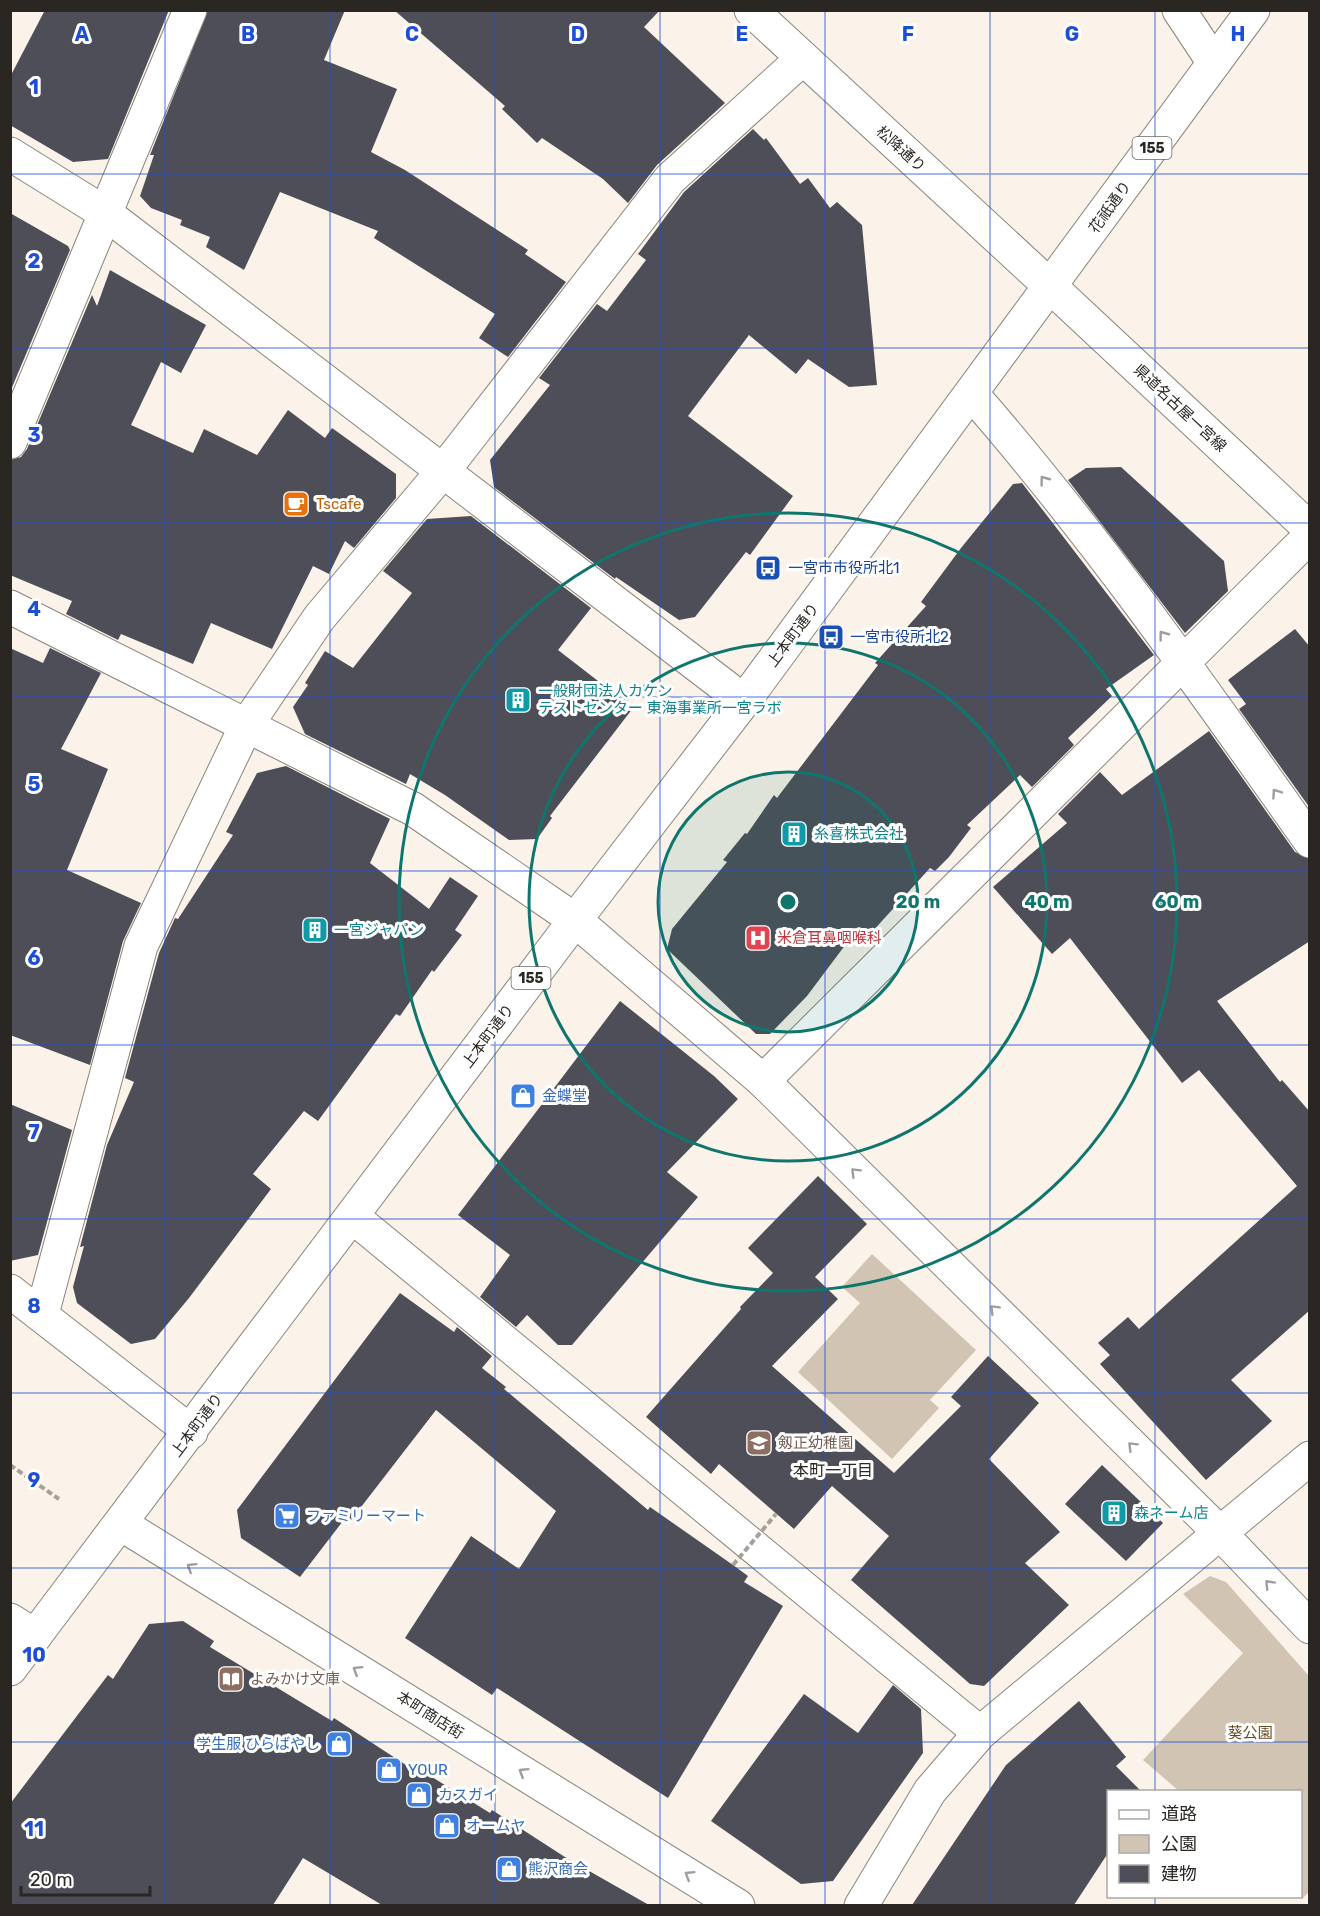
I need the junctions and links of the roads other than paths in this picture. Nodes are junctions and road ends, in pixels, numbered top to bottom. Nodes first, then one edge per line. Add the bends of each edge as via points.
1 (190, 10) edge
2 (1179, 10) edge
3 (1253, 10) edge
4 (761, 13) edge
5 (802, 58) junction
6 (1214, 63) junction
7 (10, 154) edge
8 (105, 213) junction
9 (1051, 287) junction
10 (972, 394) junction
11 (10, 442) edge
12 (443, 471) junction
13 (1310, 529) edge
14 (1310, 536) edge
15 (10, 608) edge
16 (1184, 662) junction
17 (744, 701) junction
18 (246, 726) junction
19 (1310, 841) edge
20 (575, 920) junction
21 (763, 1081) junction
22 (353, 1217) junction
23 (10, 1291) edge
24 (42, 1314) junction
25 (191, 1432) junction
26 (1310, 1458) edge
27 (121, 1524) junction
28 (1219, 1532) junction
29 (1310, 1627) edge
30 (23, 1628) edge
31 (10, 1668) edge
32 (980, 1733) junction
33 (738, 1905) edge
34 (861, 1905) edge

1 - 8 main road
2 - 6 main road
3 - 6 main road, 花祇通り / 155
4 - 5 main road, 松降通り
5 - 9 main road, 松降通り
5 - 12 main road via 670,179
6 - 9 main road, 花祇通り / 155
7 - 8 main road
8 - 11 main road
8 - 12 main road
9 - 10 main road, 上本町通り / 155
9 - 13 main road, 県道名古屋一宮線
16 -> 10 main road via 1028,458
10 - 17 main road, 上本町通り / 155
12 - 17 main road
12 - 18 main road via 319,618
14 - 16 main road
15 - 18 main road
19 -> 16 main road
16 - 21 main road
17 - 20 main road, 上本町通り / 155
18 - 20 main road via 413,809
18 - 24 main road via 141,946
20 - 21 main road
20 - 22 main road, 上本町通り / 155
28 -> 21 main road
22 - 25 main road, 上本町通り / 155
22 - 32 main road
23 - 24 main road
24 - 25 main road
25 - 27 main road, 上本町通り / 155
26 - 28 main road
27 - 30 main road, 上本町通り / 155
33 -> 27 main road, 本町商店街
29 -> 28 main road
28 - 32 main road
30 - 31 main road, 上本町通り / 155
32 - 34 main road via 930,1791

